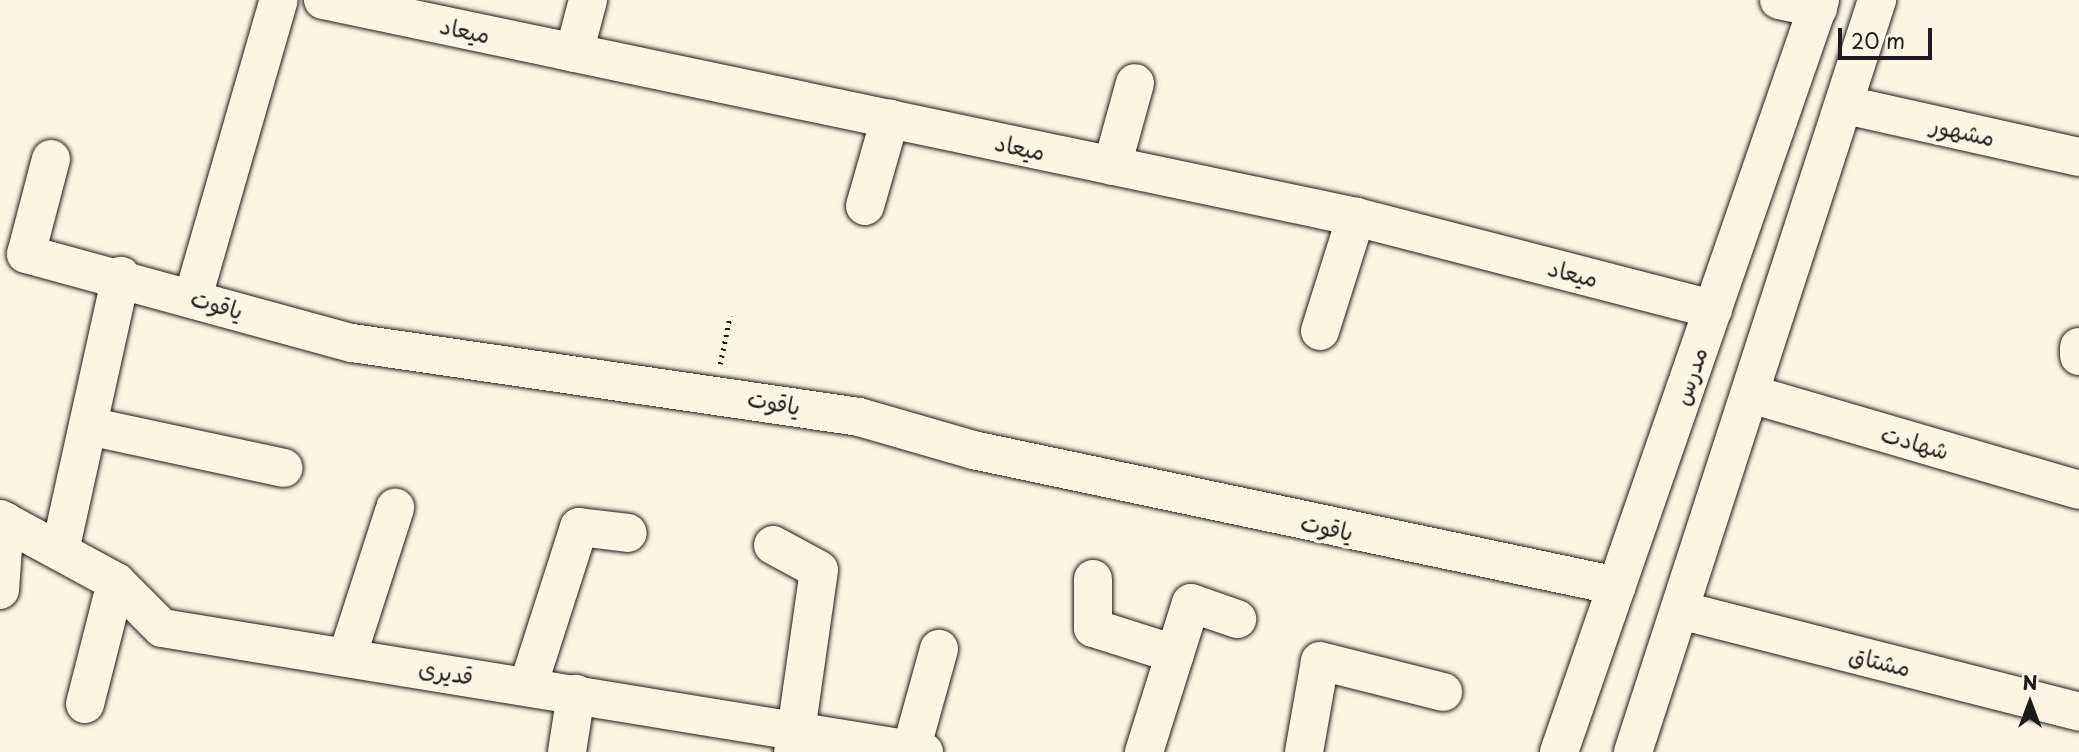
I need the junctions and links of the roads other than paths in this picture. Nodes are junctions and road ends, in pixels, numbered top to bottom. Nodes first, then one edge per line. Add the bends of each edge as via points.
1 (279, 0) edge
2 (323, 0) edge
3 (587, 0) edge
4 (1779, 0) edge
5 (1877, 0) edge
6 (1819, 4) edge
7 (575, 53) junction
8 (1135, 83) dead end
9 (1846, 105) junction
10 (890, 119) junction
11 (2079, 157) edge
12 (51, 159) dead end
13 (1112, 166) junction
14 (865, 206) dead end
15 (1356, 218) junction
16 (121, 276) junction
17 (193, 297) junction
18 (1713, 309) junction
19 (1320, 331) dead end
20 (2079, 347) edge
21 (2079, 356) edge
22 (1751, 394) junction
23 (88, 426) junction
24 (284, 468) dead end
25 (2079, 490) edge
26 (395, 508) dead end
27 (2, 520) edge
28 (628, 533) dead end
29 (773, 545) dead end
30 (60, 551) junction
31 (1093, 579) dead end
32 (116, 582) junction
33 (1617, 586) junction
34 (0, 590) edge
35 (1681, 610) junction
36 (1237, 619) dead end
37 (939, 649) dead end
38 (1175, 654) junction
39 (347, 657) junction
40 (528, 686) junction
41 (1443, 692) dead end
42 (576, 694) junction
43 (85, 704) dead end
44 (2079, 712) edge
45 (796, 741) edge
46 (918, 751) edge
47 (567, 752) edge
48 (1144, 752) edge
49 (1304, 752) edge
50 (1559, 752) edge
51 (1633, 752) edge

1 - 17 street
2 - 7 street, میعاد
3 - 7 street
4 - 6 street
5 - 9 street
6 - 18 street, مدرس
7 - 10 street, میعاد
8 - 13 street
9 - 11 street, مشهور
9 - 22 street
10 - 13 street, میعاد
10 - 14 street
12 - 16 street, یاقوت via 26,254
13 - 15 street, میعاد
15 - 18 street, میعاد
15 - 19 street
16 - 17 street, یاقوت
16 - 23 street
17 - 33 street, یاقوت via 352,343 552,377 715,392 859,417 986,453
18 - 33 street, مدرس
20 - 21 street
22 - 25 street, شهادت
22 - 35 street
23 - 24 street
23 - 30 street
26 - 39 street
27 - 30 street, قدیری
27 - 34 street
28 - 40 street via 579,527
29 - 45 street via 819,570
30 - 32 street, قدیری
31 - 38 street via 1093,628
32 - 39 street, قدیری via 162,628
32 - 43 street
33 - 50 street, مدرس
35 - 44 street, مشتاق
35 - 51 street
36 - 38 street via 1191,603
37 - 46 street
38 - 48 street
39 - 40 street, قدیری
40 - 42 street, قدیری
41 - 49 street via 1320,661
42 - 45 street, قدیری
42 - 47 street
45 - 46 street, قدیری

